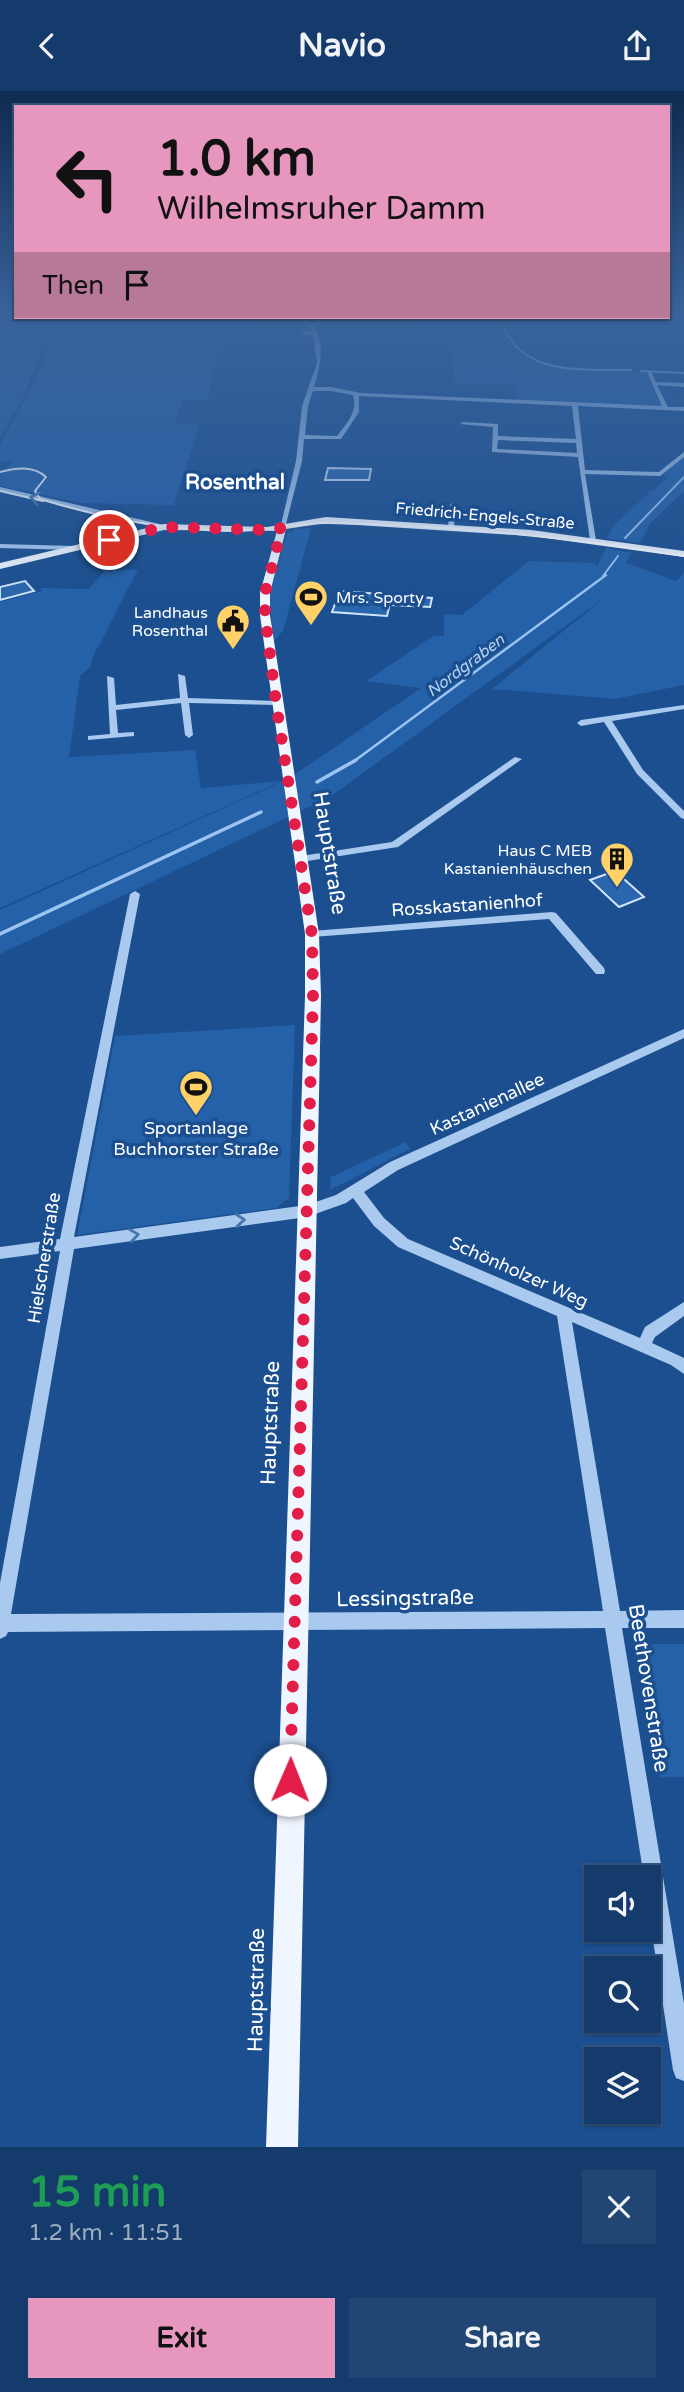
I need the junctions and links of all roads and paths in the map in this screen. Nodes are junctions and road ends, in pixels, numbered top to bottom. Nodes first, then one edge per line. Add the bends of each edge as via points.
1 (305, 409) edge
2 (357, 409) edge
3 (576, 409) edge
4 (666, 409) edge
5 (684, 410) edge
6 (463, 424) dead end
7 (301, 437) junction
8 (495, 438) junction
9 (579, 442) junction
10 (684, 454) edge
11 (581, 455) junction
12 (582, 472) junction
13 (660, 474) joint
14 (0, 489) edge
15 (453, 505) dead end
16 (164, 527) junction
17 (451, 527) junction
18 (282, 528) junction
19 (593, 540) junction
20 (0, 546) edge
21 (74, 548) junction
22 (684, 554) edge
23 (0, 566) edge
24 (181, 676) dead end
25 (110, 678) dead end
26 (185, 700) junction
27 (276, 703) junction
28 (684, 707) edge
29 (113, 708) junction
30 (607, 720) junction
31 (581, 723) dead end
32 (131, 734) dead end
33 (114, 735) junction
34 (189, 735) dead end
35 (91, 738) dead end
36 (518, 759) dead end
37 (684, 816) edge
38 (301, 859) junction
39 (135, 894) dead end
40 (312, 935) junction
41 (600, 971) dead end
42 (684, 1033) edge
43 (355, 1190) junction
44 (307, 1212) junction
45 (67, 1244) junction
46 (0, 1253) edge
47 (684, 1308) edge
48 (564, 1314) junction
49 (643, 1346) junction
50 (684, 1367) edge
51 (684, 1619) edge
52 (614, 1620) junction
53 (294, 1623) junction
54 (0, 1625) edge
55 (684, 2070) edge
56 (282, 2147) edge

1 - 7 street, Hauptstraße
2 - 7 street via 339,438
3 - 9 street
4 - 5 street
6 - 8 street via 496,425
7 - 18 street, Hauptstraße
8 - 9 street
8 - 11 street via 493,450 498,452
9 - 11 street
10 - 13 street
11 - 12 street
12 - 13 street
12 - 19 street
16 -> 14 street
15 - 17 street
16 - 18 main road, Friedrich-Engels-Straße
16 - 21 main road, Friedrich-Engels-Straße
17 - 18 main road, Friedrich-Engels-Straße via 326,520
17 - 19 main road, Friedrich-Engels-Straße
18 - 27 main road, Hauptstraße via 265,593
19 - 22 main road, Friedrich-Engels-Straße
20 - 21 street
21 - 23 main road, Friedrich-Engels-Straße
24 - 26 street
25 - 29 street
26 - 27 street
26 - 29 street
26 - 34 street
27 - 38 main road, Hauptstraße
28 - 30 street
29 - 33 street
30 - 31 street
30 - 37 street via 640,772
32 - 33 street
33 - 35 street
36 - 38 street via 395,845
38 - 40 main road, Hauptstraße
39 - 45 street, Hielscherstraße
40 - 41 street, Rosskastanienhof via 552,915
40 - 44 main road, Hauptstraße
42 - 43 street, Kastanienallee via 394,1165
43 - 44 street, Kastanienallee
43 - 48 street, Schönholzer Weg via 379,1222 403,1243
45 -> 44 street, Kastanienallee
44 - 53 main road, Hauptstraße
45 - 46 street, Kastanienallee
45 - 54 street, Hielscherstraße
47 - 49 street via 650,1332
48 - 49 street, Schönholzer Weg
48 - 52 street, Beethovenstraße
49 - 50 street, Schönholzer Weg
51 - 52 street, Lessingstraße
52 - 53 street, Lessingstraße
52 - 55 street, Beethovenstraße
53 - 54 street, Lessingstraße
53 - 56 main road, Hauptstraße

